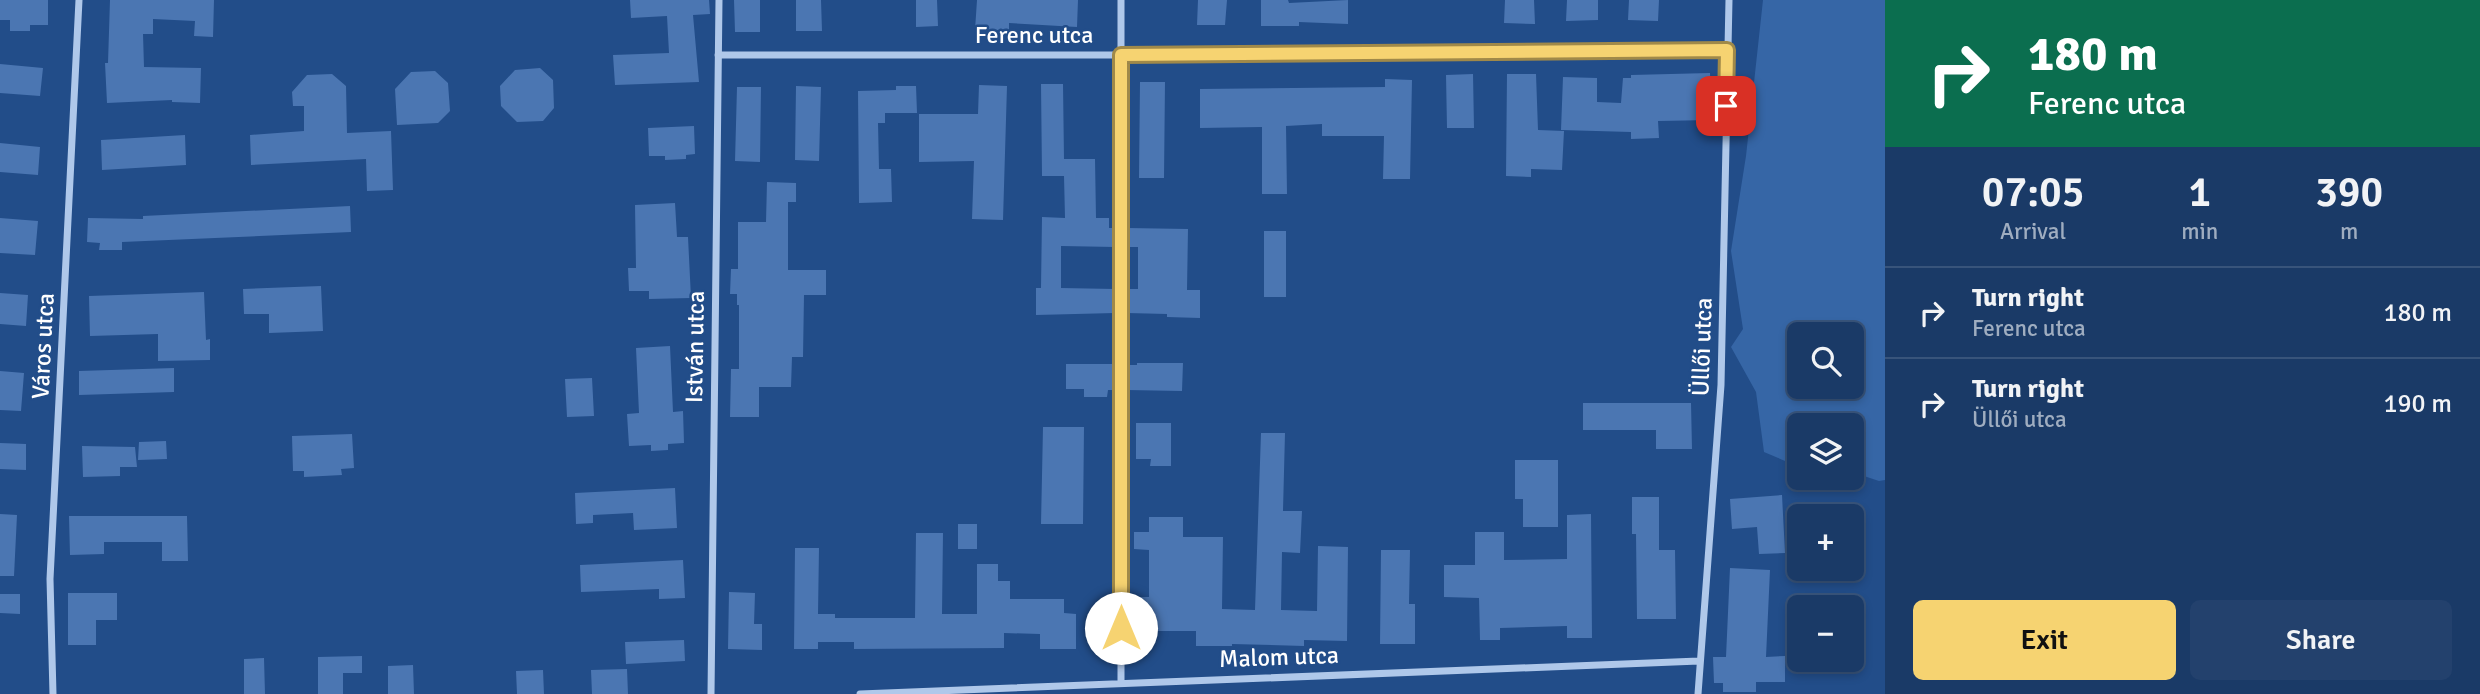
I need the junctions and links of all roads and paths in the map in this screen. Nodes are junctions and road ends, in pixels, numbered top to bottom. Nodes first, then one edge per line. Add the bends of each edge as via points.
1 (79, 0) edge
2 (719, 0) edge
3 (1121, 0) edge
4 (1728, 0) edge
5 (1727, 50) junction
6 (718, 55) junction
7 (1121, 55) junction
8 (1699, 661) junction
9 (1121, 682) junction
10 (52, 694) edge
11 (711, 694) edge
12 (860, 694) edge
13 (1698, 694) edge

1 - 10 street, Város utca via 51,565
2 - 6 street, István utca
3 - 7 street
4 - 5 street, Üllői utca
5 - 7 street, Ferenc utca
5 - 8 street, Üllői utca via 1721,385
6 - 7 street, Ferenc utca
6 - 11 street, István utca
7 - 9 street
8 - 9 street, Malom utca
8 - 13 street, Üllői utca
9 - 12 street, Malom utca

